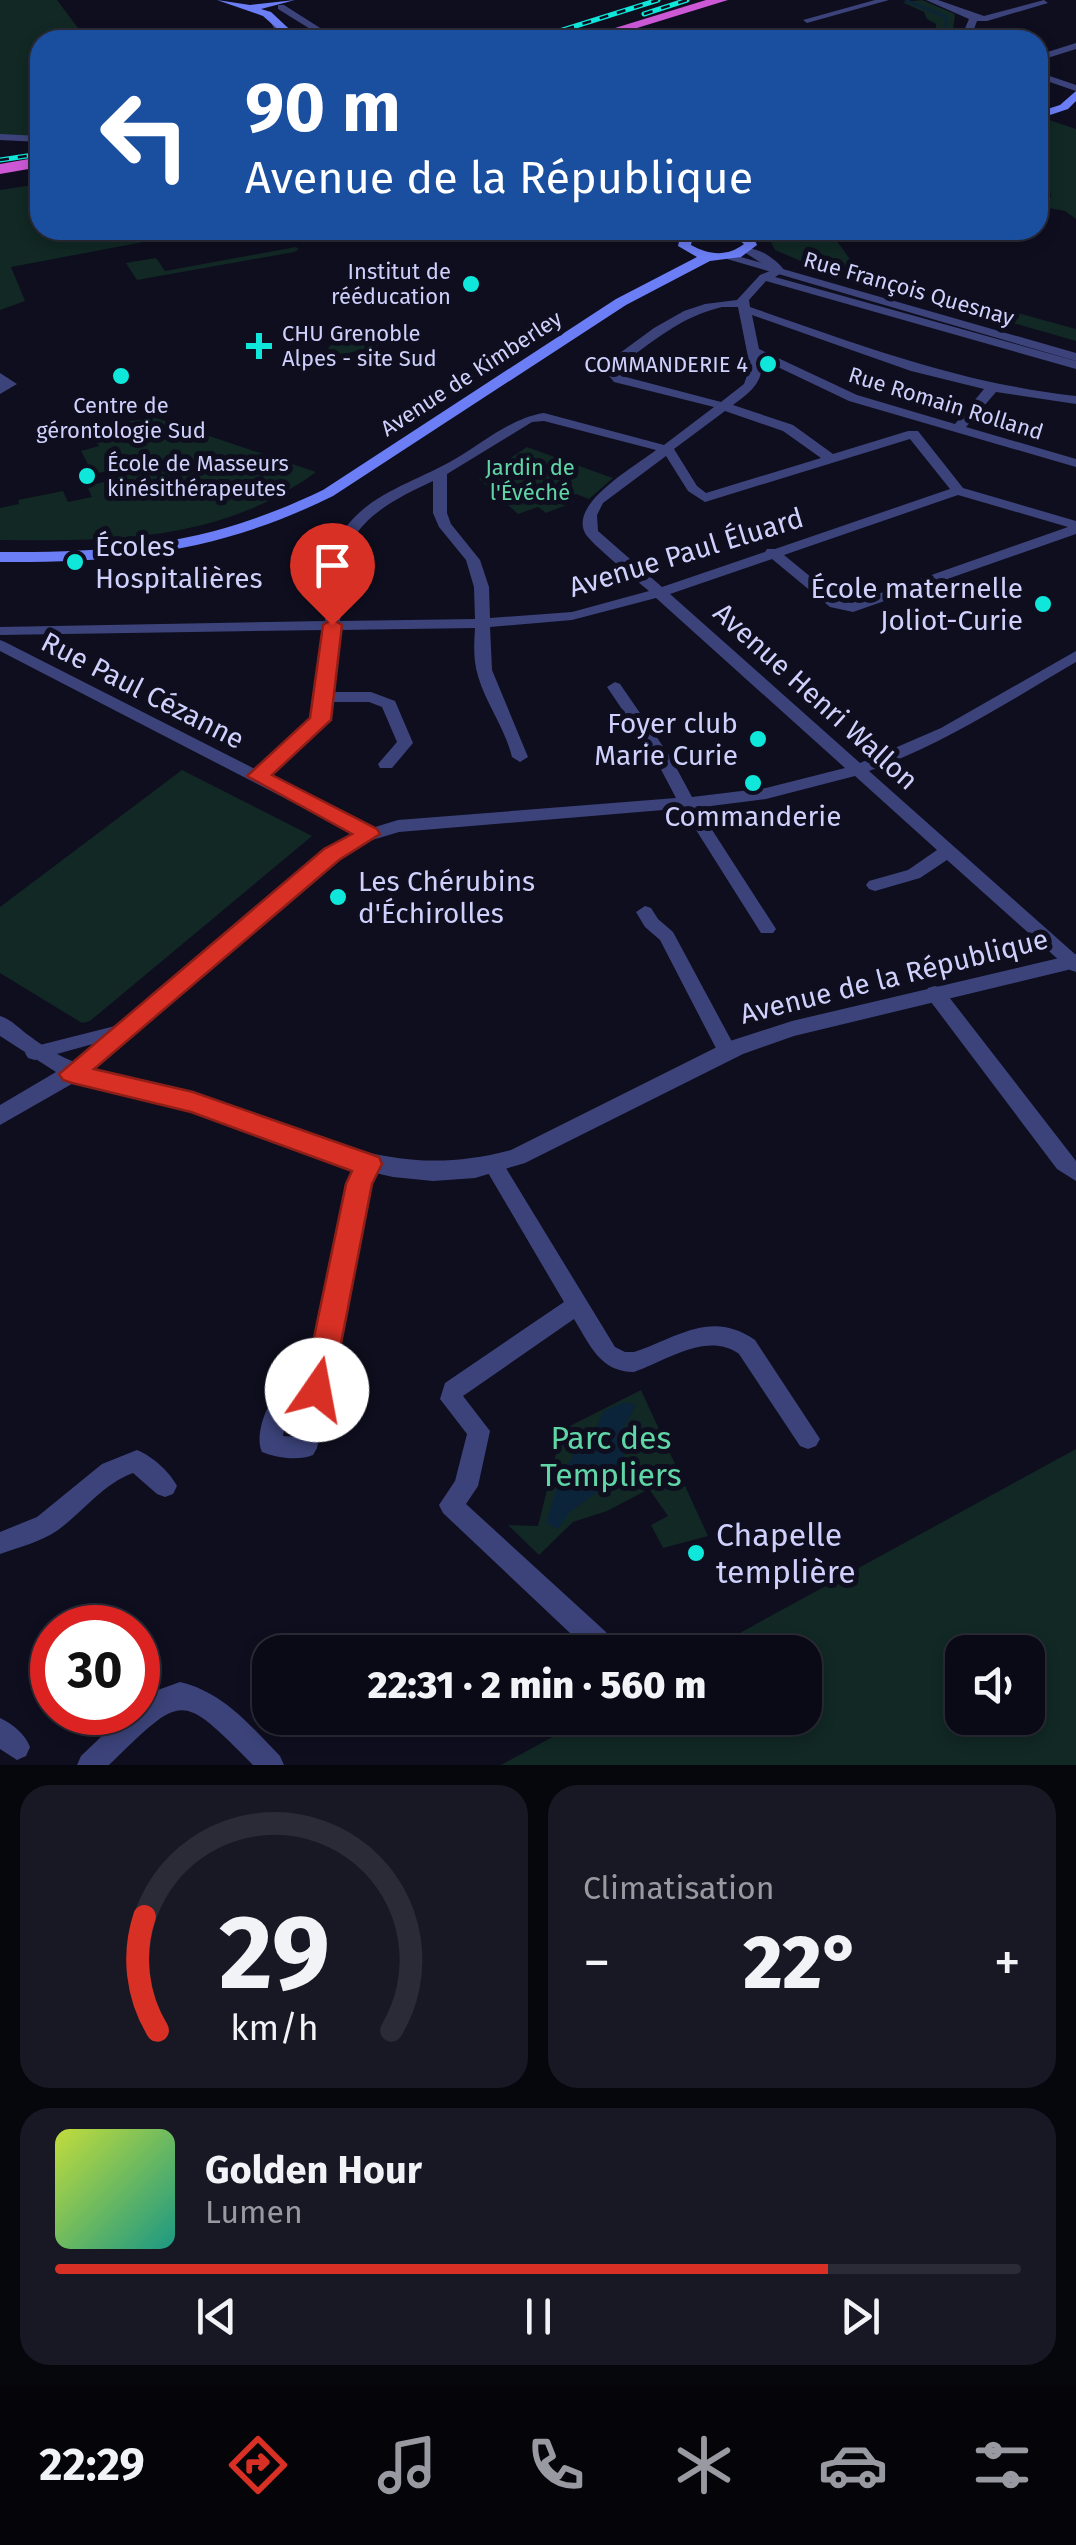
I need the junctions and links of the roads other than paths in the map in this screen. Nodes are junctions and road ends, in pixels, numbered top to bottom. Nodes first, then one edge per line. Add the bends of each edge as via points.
1 (222, 0) edge
2 (723, 0) edge
3 (744, 0) edge
4 (885, 0) edge
5 (930, 0) edge
6 (284, 4) edge
7 (1044, 4) dead end
8 (250, 8) junction
9 (272, 18) junction
10 (974, 18) junction
11 (808, 20) dead end
12 (280, 30) edge
13 (285, 30) edge
14 (305, 30) edge
15 (320, 30) edge
16 (618, 30) edge
17 (632, 30) edge
18 (657, 30) edge
19 (969, 30) edge
20 (1076, 46) edge
21 (1048, 55) edge
22 (1048, 81) edge
23 (1074, 99) edge
24 (1048, 112) edge
25 (0, 138) edge
26 (30, 139) edge
27 (30, 172) edge
28 (0, 177) edge
29 (681, 240) joint
30 (750, 240) edge
31 (709, 256) junction
32 (732, 256) junction
33 (769, 270) junction
34 (744, 306) junction
35 (1076, 347) edge
36 (752, 350) junction
37 (1076, 357) edge
38 (1076, 365) edge
39 (0, 377) edge
40 (992, 388) junction
41 (0, 390) edge
42 (1076, 400) edge
43 (724, 406) junction
44 (893, 412) junction
45 (957, 428) junction
46 (913, 434) junction
47 (666, 449) junction
48 (832, 460) junction
49 (1076, 463) edge
50 (441, 472) junction
51 (958, 490) junction
52 (256, 524) junction
53 (1076, 527) edge
54 (772, 552) junction
55 (0, 553) edge
56 (659, 593) junction
57 (482, 623) junction
58 (332, 625) junction
59 (0, 631) edge
60 (0, 645) edge
61 (1076, 656) edge
62 (615, 687) dead end
63 (326, 696) junction
64 (520, 756) dead end
65 (386, 764) dead end
66 (854, 768) junction
67 (257, 776) junction
68 (690, 803) junction
69 (369, 834) junction
70 (946, 852) junction
71 (875, 885) dead end
72 (645, 912) dead end
73 (768, 930) dead end
74 (1075, 962) edge
75 (936, 993) junction
76 (0, 1024) edge
77 (127, 1026) junction
78 (727, 1051) junction
79 (35, 1053) junction
80 (72, 1074) junction
81 (0, 1116) edge
82 (369, 1164) junction
83 (494, 1166) junction
84 (1076, 1173) edge
85 (576, 1306) junction
86 (312, 1416) dead end
87 (808, 1439) dead end
88 (165, 1486) dead end
89 (0, 1543) edge
90 (591, 1635) edge
91 (90, 1765) edge
92 (270, 1765) edge

1 - 8 main road
2 - 16 highway
2 - 17 highway
3 - 18 highway
4 - 11 street
5 - 10 street
6 - 8 main road
6 - 14 main road
6 - 15 street
7 - 10 street
8 - 9 main road
9 - 12 street
9 - 13 main road
10 - 19 street
20 - 21 street
22 - 23 street
23 - 24 main road
25 - 26 street
27 - 28 highway
29 - 31 main road, Rue François Quesnay
29 - 52 main road, Avenue de Kimberley via 658,275
30 - 32 main road, Rue François Quesnay
30 - 33 street, Rue François Quesnay
31 - 32 main road, Rue François Quesnay
31 - 52 main road, Avenue de Kimberley via 595,318 328,494
32 - 33 street, Rue François Quesnay
33 - 34 street
33 - 35 street, Rue François Quesnay
33 - 37 street, Rue François Quesnay
33 - 38 street
34 - 36 street, Avenue Henri Wallon
34 - 40 street via 843,346
34 - 43 street via 718,302 690,311 610,368 618,378
36 - 43 street, Avenue Henri Wallon via 755,379
36 - 44 street, Rue Romain Rolland
39 - 41 street via 11,384
40 - 42 street
40 - 45 street
43 - 47 street, Avenue Henri Wallon
43 - 48 street via 788,428
44 - 45 street, Rue Romain Rolland
44 - 46 street
45 - 49 street, Rue Romain Rolland
46 - 48 street
46 - 51 street
47 - 48 street via 694,493 705,498
47 - 50 street via 544,416 528,419
47 - 56 street, Avenue Henri Wallon via 598,502 590,516 591,532
50 - 57 street via 438,515 471,556
50 - 58 street via 421,479 348,533
51 - 53 street
51 - 54 street, Avenue Paul Éluard
52 - 55 main road, Avenue de Kimberley via 174,547 96,558
53 - 54 street via 853,608 835,604
54 - 56 street, Avenue Paul Éluard
56 - 57 street, Avenue Paul Éluard via 572,616
56 - 66 street, Avenue Henri Wallon
57 - 58 street, Avenue Paul Éluard
57 - 64 street via 485,672
58 - 59 street, Avenue Paul Éluard
58 - 63 street
60 - 67 street, Rue Paul Cézanne
61 - 66 street via 930,740
62 - 68 street
63 - 65 street via 389,704 405,742
63 - 67 street via 318,725
66 - 68 street via 782,791
66 - 70 street, Avenue Henri Wallon
67 - 69 street, Rue Paul Cézanne
68 - 69 street via 432,822
68 - 73 street
69 - 77 street via 332,854
70 - 71 street via 914,874
70 - 74 street, Avenue Henri Wallon
72 - 78 street, Avenue de la République via 668,936
74 - 75 street, Avenue de la République
75 - 78 street, Avenue de la République
75 - 84 street
76 - 79 street, Avenue de la République
77 - 79 street
77 - 80 street
78 - 83 street, Avenue de la République
79 - 80 street, Avenue de la République
80 - 81 street
80 - 82 street, Avenue de la République via 193,1102
82 - 83 street, Avenue de la République via 425,1172
82 - 86 street via 359,1184
83 - 85 street
85 - 87 street via 607,1354 622,1362 714,1332 734,1335
85 - 90 street via 454,1390 451,1399 479,1431 466,1486 450,1506
88 - 89 street via 137,1461 125,1464 44,1526
91 - 92 street via 163,1698 186,1693 210,1704

